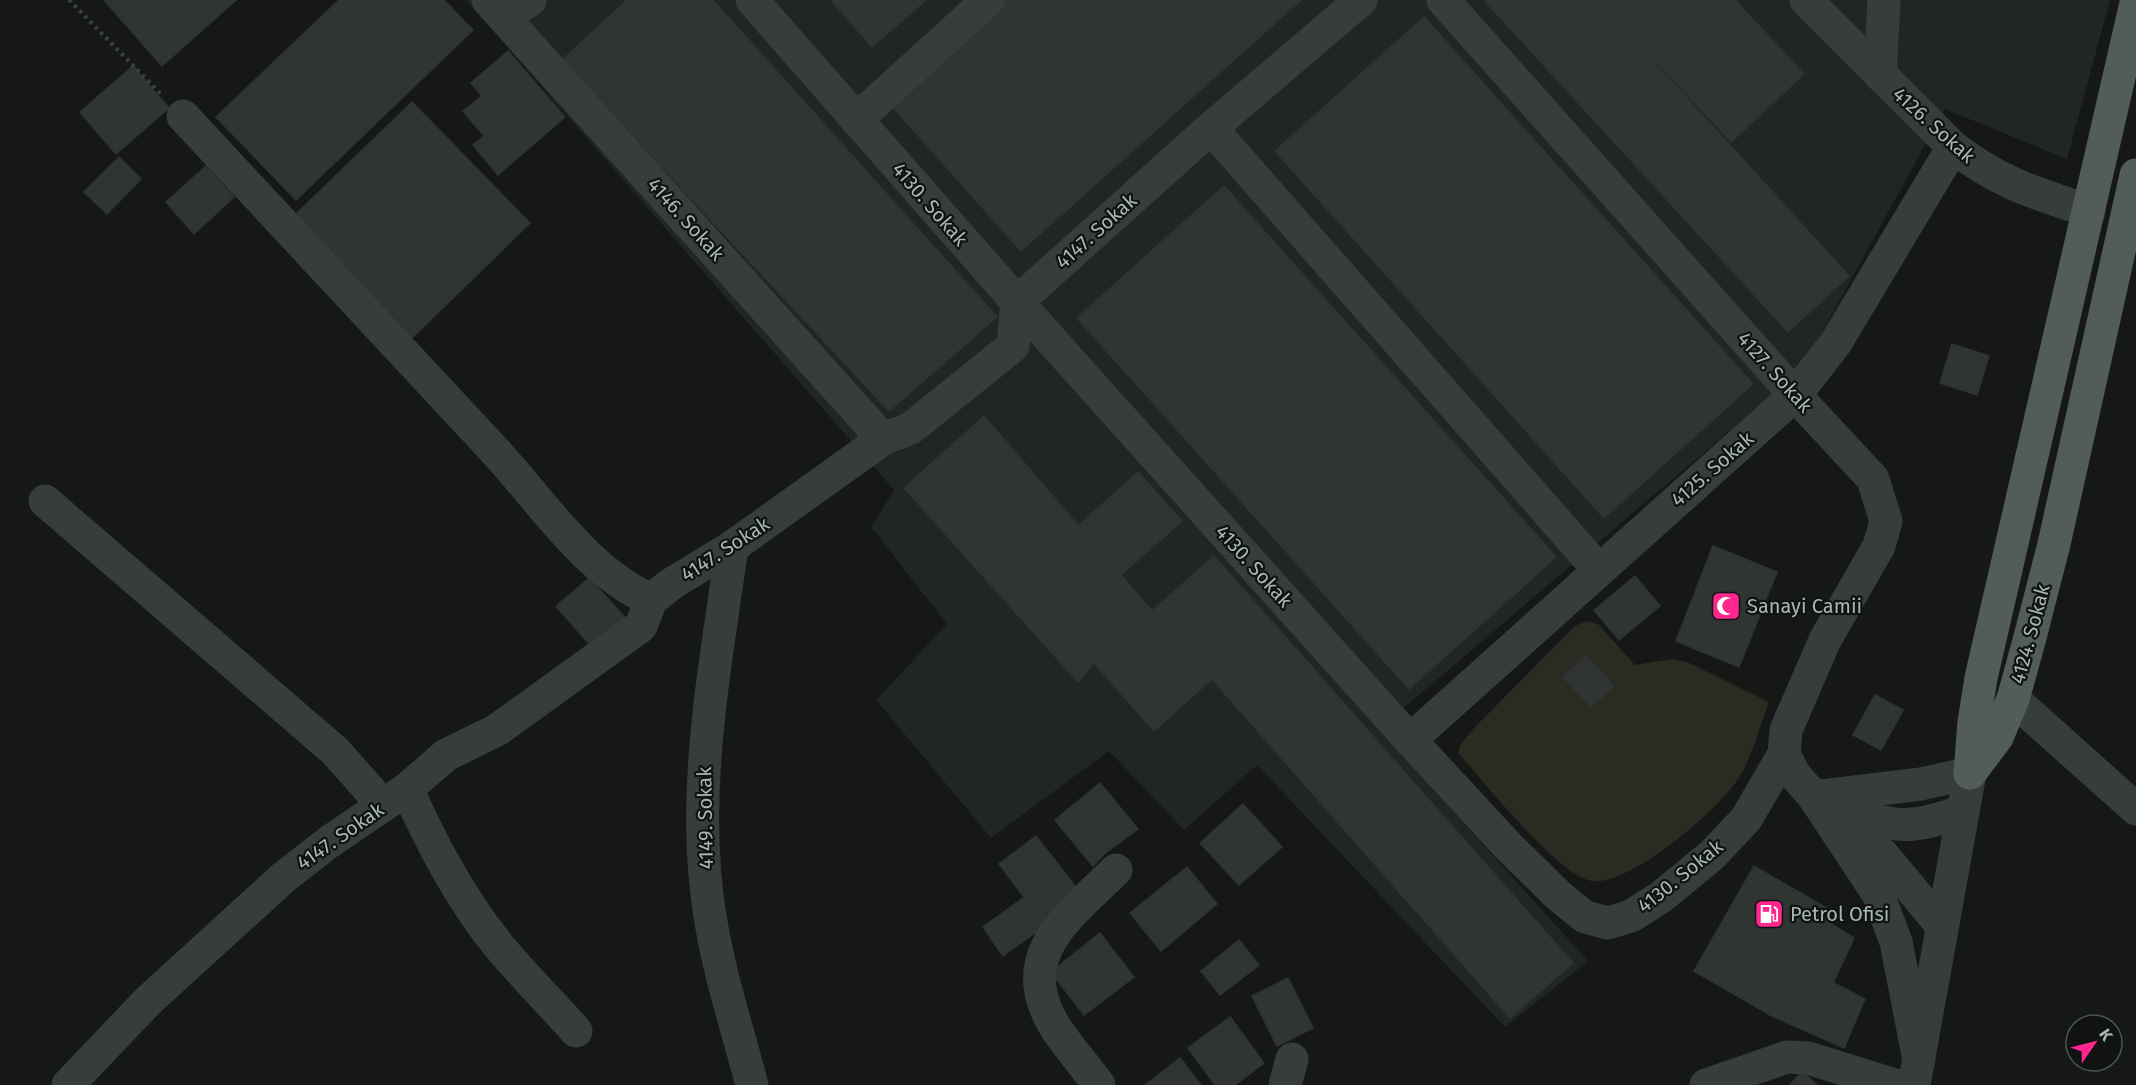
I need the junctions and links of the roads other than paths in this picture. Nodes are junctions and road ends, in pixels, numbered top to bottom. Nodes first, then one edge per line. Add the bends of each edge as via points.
1 (752, 0) edge
2 (988, 0) edge
3 (1361, 0) edge
4 (1443, 0) edge
5 (1806, 0) edge
6 (1884, 0) edge
7 (2136, 3) edge
8 (507, 6) edge
9 (1880, 75) junction
10 (183, 116) road end
11 (856, 120) junction
12 (1211, 128) junction
13 (1953, 147) junction
14 (2136, 175) edge
15 (2089, 211) junction
16 (1017, 302) junction
17 (1795, 396) junction
18 (883, 439) junction
19 (45, 501) dead end
20 (732, 547) junction
21 (1598, 569) junction
22 (651, 600) junction
23 (2013, 699) junction
24 (1410, 740) junction
25 (1784, 754) junction
26 (1970, 773) junction
27 (2131, 795) edge
28 (395, 797) junction
29 (1814, 797) junction
30 (1964, 811) junction
31 (1116, 870) dead end
32 (1942, 926) junction
33 (576, 1031) dead end
34 (1916, 1073) edge
35 (68, 1085) edge
36 (752, 1085) edge
37 (1098, 1085) edge
38 (1706, 1085) edge
39 (1895, 1085) edge

1 - 11 street, 4130. Sokak
2 - 11 street
3 - 12 street, 4147. Sokak
4 - 17 street, 4127. Sokak
5 - 9 street, 4126. Sokak
6 - 9 street
7 - 15 main road
8 - 18 street, 4146. Sokak
9 - 13 street, 4126. Sokak
10 - 22 street via 521,478 577,544 626,589
11 - 16 street, 4130. Sokak
12 - 16 street, 4147. Sokak
12 - 21 street
13 - 15 street, 4126. Sokak via 2011,185
13 - 17 street, 4125. Sokak via 1835,344
14 - 23 main road, 4124. Sokak via 2054,544
15 - 26 main road via 1981,678
16 - 18 street, 4147. Sokak via 1012,346 911,428
16 - 24 street, 4130. Sokak
17 - 21 street, 4125. Sokak
17 - 25 street, 4127. Sokak via 1873,479 1886,521 1879,546 1825,640 1808,678 1786,730
18 - 20 street, 4147. Sokak
19 - 28 street via 359,775
20 - 22 street, 4147. Sokak
20 - 36 street, 4149. Sokak via 704,758 702,832 711,922
21 - 24 street, 4125. Sokak
22 - 28 street, 4147. Sokak via 641,626 497,730 446,755
23 - 26 main road, 4124. Sokak via 1997,737
23 - 27 street
24 - 25 street, 4130. Sokak via 1559,896 1585,917 1608,922 1631,916 1712,855 1746,819
25 - 29 street via 1794,774
26 - 29 street via 1921,784
26 - 30 street, 4124. Sokak
28 - 33 street via 498,944
28 - 35 street, 4147. Sokak via 329,842 245,911 148,1001
29 - 30 street via 1892,825 1930,823
29 - 32 street via 1882,855
29 - 34 street via 1878,894 1887,916 1896,942
30 - 32 street, 4124. Sokak
31 - 37 street via 1057,929 1046,946 1039,978 1040,995 1058,1030
32 - 34 street, 4124. Sokak
38 - 39 street via 1787,1057 1808,1058

